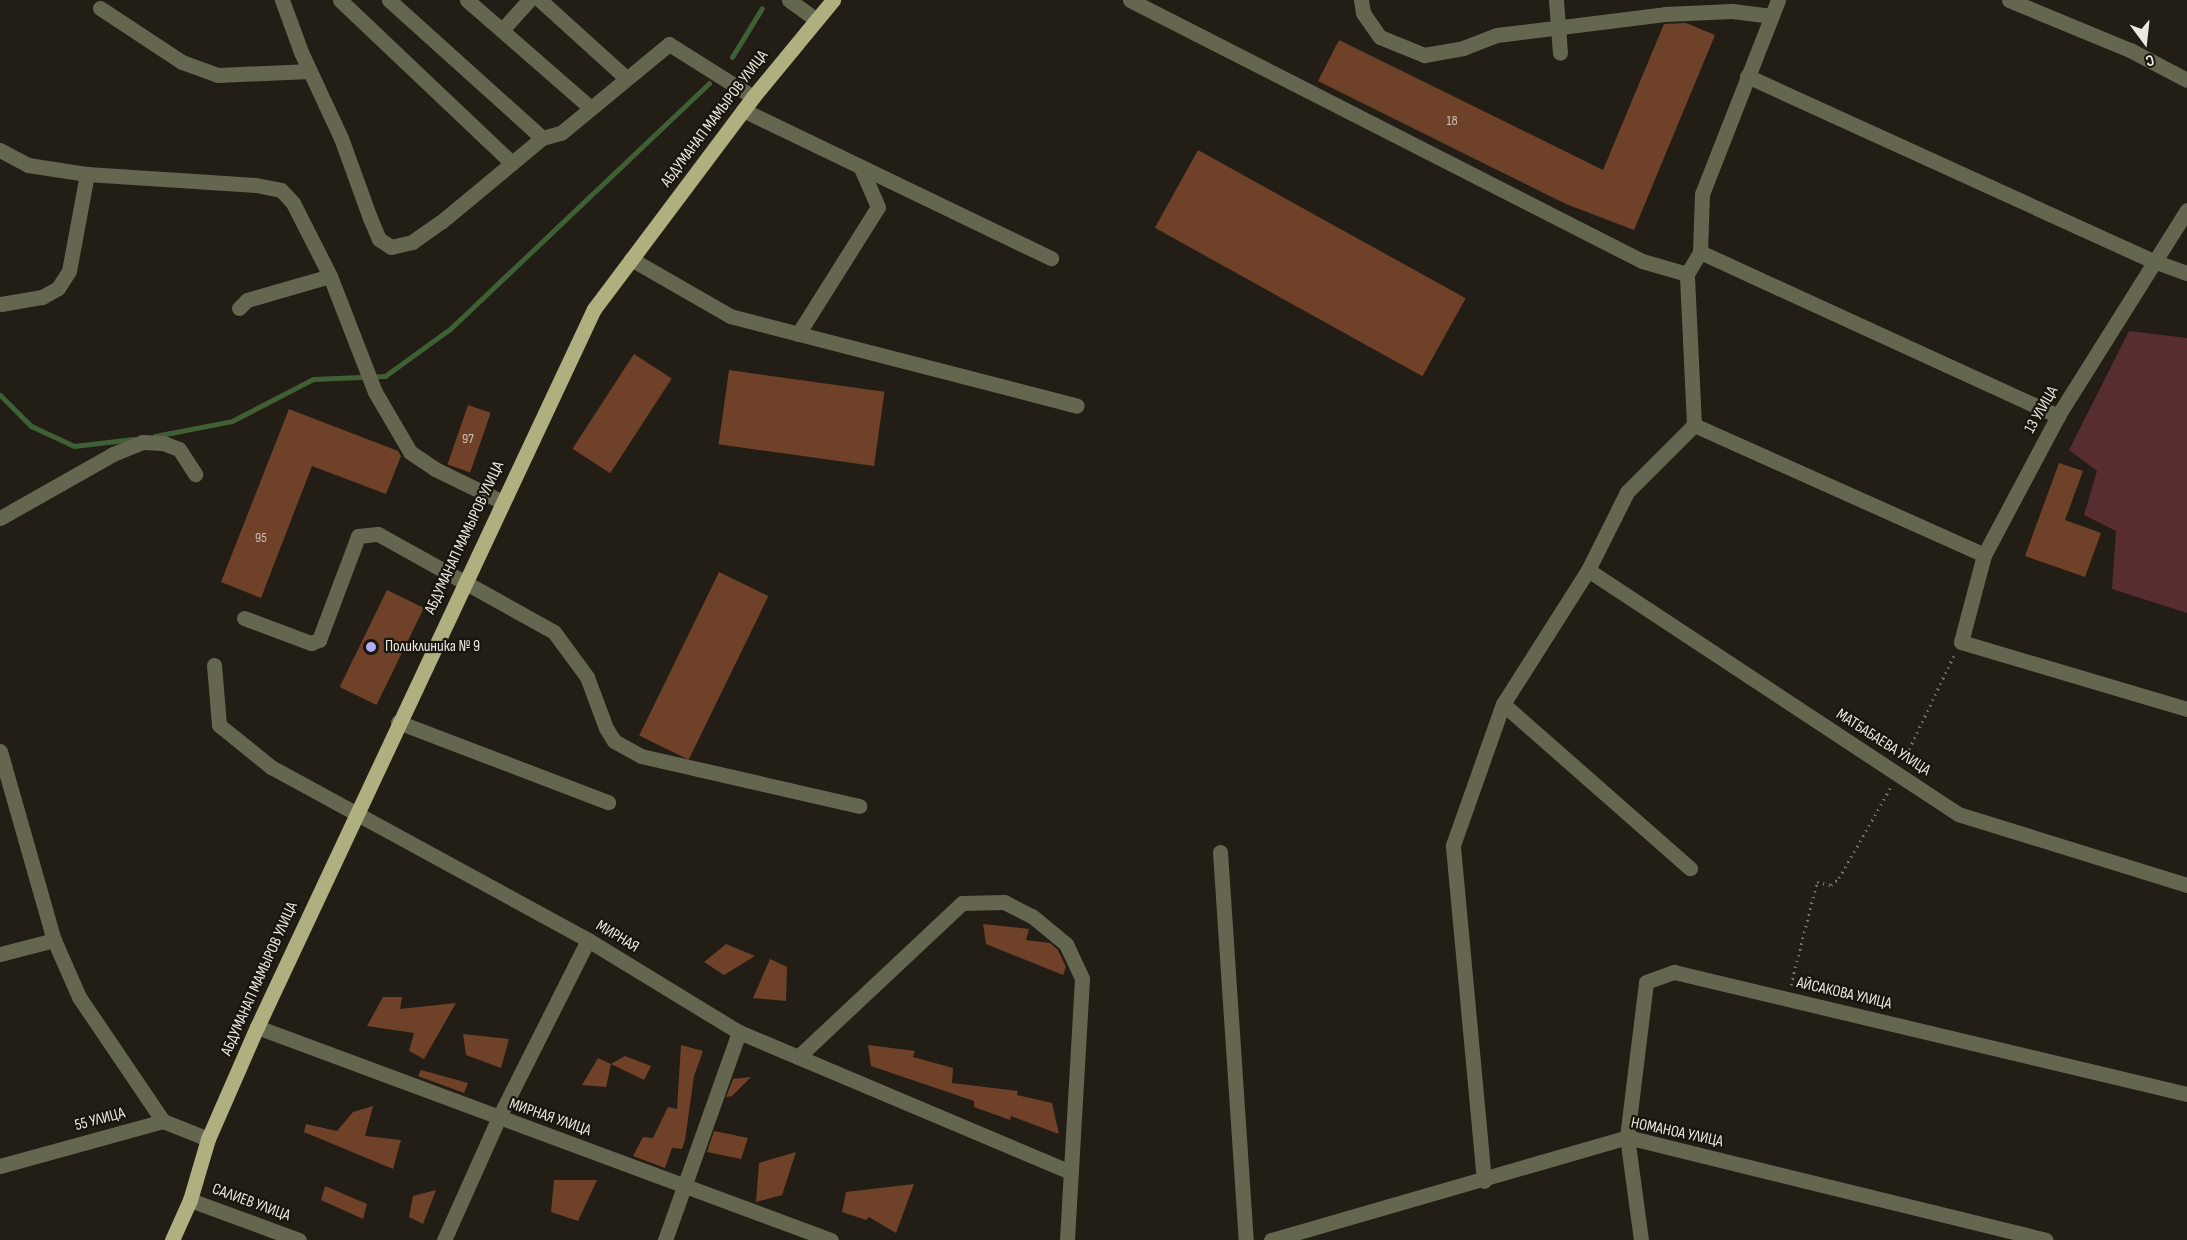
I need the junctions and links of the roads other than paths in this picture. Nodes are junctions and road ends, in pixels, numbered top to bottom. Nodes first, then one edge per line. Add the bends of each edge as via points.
1 (282, 0) edge
2 (340, 0) edge
3 (389, 0) edge
4 (467, 0) edge
5 (529, 0) edge
6 (540, 0) edge
7 (789, 0) edge
8 (833, 0) edge
9 (1130, 0) edge
10 (1361, 0) edge
11 (1556, 0) edge
12 (1778, 0) edge
13 (2009, 0) edge
14 (100, 8) dead end
15 (1772, 16) junction
16 (818, 20) junction
17 (1561, 27) junction
18 (501, 30) junction
19 (1560, 53) dead end
20 (310, 72) junction
21 (1747, 76) junction
22 (626, 78) junction
23 (2187, 80) edge
24 (753, 97) junction
25 (591, 108) junction
26 (743, 110) junction
27 (542, 138) junction
28 (0, 150) edge
29 (512, 163) junction
30 (861, 168) junction
31 (87, 174) junction
32 (2187, 210) edge
33 (1700, 252) junction
34 (1051, 258) dead end
35 (631, 259) junction
36 (2156, 262) junction
37 (2187, 273) edge
38 (1687, 274) junction
39 (330, 276) junction
40 (1, 304) edge
41 (239, 308) dead end
42 (798, 334) junction
43 (1077, 406) dead end
44 (2058, 416) junction
45 (1694, 425) junction
46 (195, 474) dead end
47 (501, 501) junction
48 (0, 518) edge
49 (1984, 555) junction
50 (1588, 570) junction
51 (463, 584) junction
52 (244, 618) dead end
53 (214, 665) dead end
54 (1503, 704) junction
55 (2187, 710) edge
56 (398, 722) junction
57 (0, 753) edge
58 (608, 802) dead end
59 (859, 806) dead end
60 (356, 811) junction
61 (1220, 852) dead end
62 (1690, 868) dead end
63 (2187, 885) edge
64 (54, 940) junction
65 (588, 940) junction
66 (0, 954) edge
67 (257, 1028) junction
68 (739, 1032) junction
69 (798, 1057) junction
70 (2187, 1094) edge
71 (498, 1119) junction
72 (163, 1121) junction
73 (1627, 1137) junction
74 (208, 1139) junction
75 (0, 1166) edge
76 (1068, 1171) junction
77 (1484, 1181) junction
78 (683, 1184) junction
79 (190, 1200) junction
80 (1637, 1239) edge
81 (172, 1240) edge
82 (299, 1240) edge
83 (444, 1240) edge
84 (664, 1240) edge
85 (831, 1240) edge
86 (1067, 1240) edge
87 (1246, 1240) edge
88 (1271, 1240) edge
89 (2045, 1240) edge

1 - 20 street
2 - 29 street
3 - 27 street
4 - 18 street
5 - 18 street
6 - 22 street
7 - 16 street
8 - 16 main road, АБДУМАНАП МАМЫРОВ УЛИЦА
9 - 38 street via 1642,261
10 - 17 street via 1363,13 1380,37 1424,55 1463,48 1497,35
11 - 17 street
12 - 15 street
13 - 23 street via 2130,50
14 - 20 street via 182,62 218,75
15 - 17 street via 1732,11 1665,14
15 - 21 street
16 - 24 main road, АБДУМАНАП МАМЫРОВ УЛИЦА
17 - 19 street
18 - 25 street
20 - 29 street via 341,138 379,239 391,247 412,242 431,229
21 - 33 street via 1702,194
21 - 36 street
22 - 24 street via 665,46 673,45
22 - 25 street
24 - 26 main road, АБДУМАНАП МАМЫРОВ УЛИЦА
25 - 27 street via 561,133
26 - 30 street
26 - 35 main road, АБДУМАНАП МАМЫРОВ УЛИЦА
27 - 29 street
28 - 31 street via 28,165
30 - 34 street
30 - 42 street via 878,207
31 - 39 street via 281,190 293,203
31 - 40 street via 69,271 58,288 42,297
32 - 36 street, 13 УЛИЦА
33 - 38 street
33 - 44 street
35 - 42 street via 730,316
35 - 47 main road, АБДУМАНАП МАМЫРОВ УЛИЦА via 594,309
36 - 37 street
36 - 44 street, 13 УЛИЦА
38 - 45 street
39 - 41 street via 247,300
39 - 47 street via 375,392 410,452 435,469
42 - 43 street
44 - 49 street, 13 УЛИЦА
45 - 49 street
45 - 50 street via 1627,492
46 - 48 street via 179,449 142,442 113,454
47 - 51 main road, АБДУМАНАП МАМЫРОВ УЛИЦА
49 - 55 street, 13 УЛИЦА via 1960,642
50 - 54 street
50 - 63 street, МАТБАБАЕВА УЛИЦА via 1958,814
51 - 52 street via 369,532 358,536 319,640 311,643
51 - 56 main road, АБДУМАНАП МАМЫРОВ УЛИЦА
51 - 59 street via 555,632 587,677 614,741 641,756
53 - 60 street, МИРНАЯ via 219,725 271,767
54 - 62 street
54 - 77 street via 1453,845
56 - 58 street
56 - 60 main road, АБДУМАНАП МАМЫРОВ УЛИЦА
57 - 64 street
60 - 65 street, МИРНАЯ
60 - 67 main road, АБДУМАНАП МАМЫРОВ УЛИЦА
61 - 87 street
64 - 66 street
64 - 72 street via 79,997
65 - 68 street, МИРНАЯ
65 - 71 street
67 - 71 street, МИРНАЯ УЛИЦА
67 - 74 main road, АБДУМАНАП МАМЫРОВ УЛИЦА
68 - 69 street, МИРНАЯ
68 - 78 street
69 - 76 street, МИРНАЯ
69 - 76 street via 962,903 1004,902 1032,916 1066,944 1082,979
70 - 73 street, АЙСАКОВА УЛИЦА via 1674,972 1646,982
71 - 78 street, МИРНАЯ УЛИЦА
71 - 83 street
72 - 74 street
72 - 75 street, 55 УЛИЦА
73 - 77 street, НОМАНОА УЛИЦА
73 - 80 street
73 - 89 street, НОМАНОА УЛИЦА
74 - 79 main road, АБДУМАНАП МАМЫРОВ УЛИЦА
76 - 86 street
77 - 88 street, НОМАНОА УЛИЦА
78 - 84 street
78 - 85 street, МИРНАЯ УЛИЦА
79 - 81 main road, АБДУМАНАП МАМЫРОВ УЛИЦА
79 - 82 street, САЛИЕВ УЛИЦА

